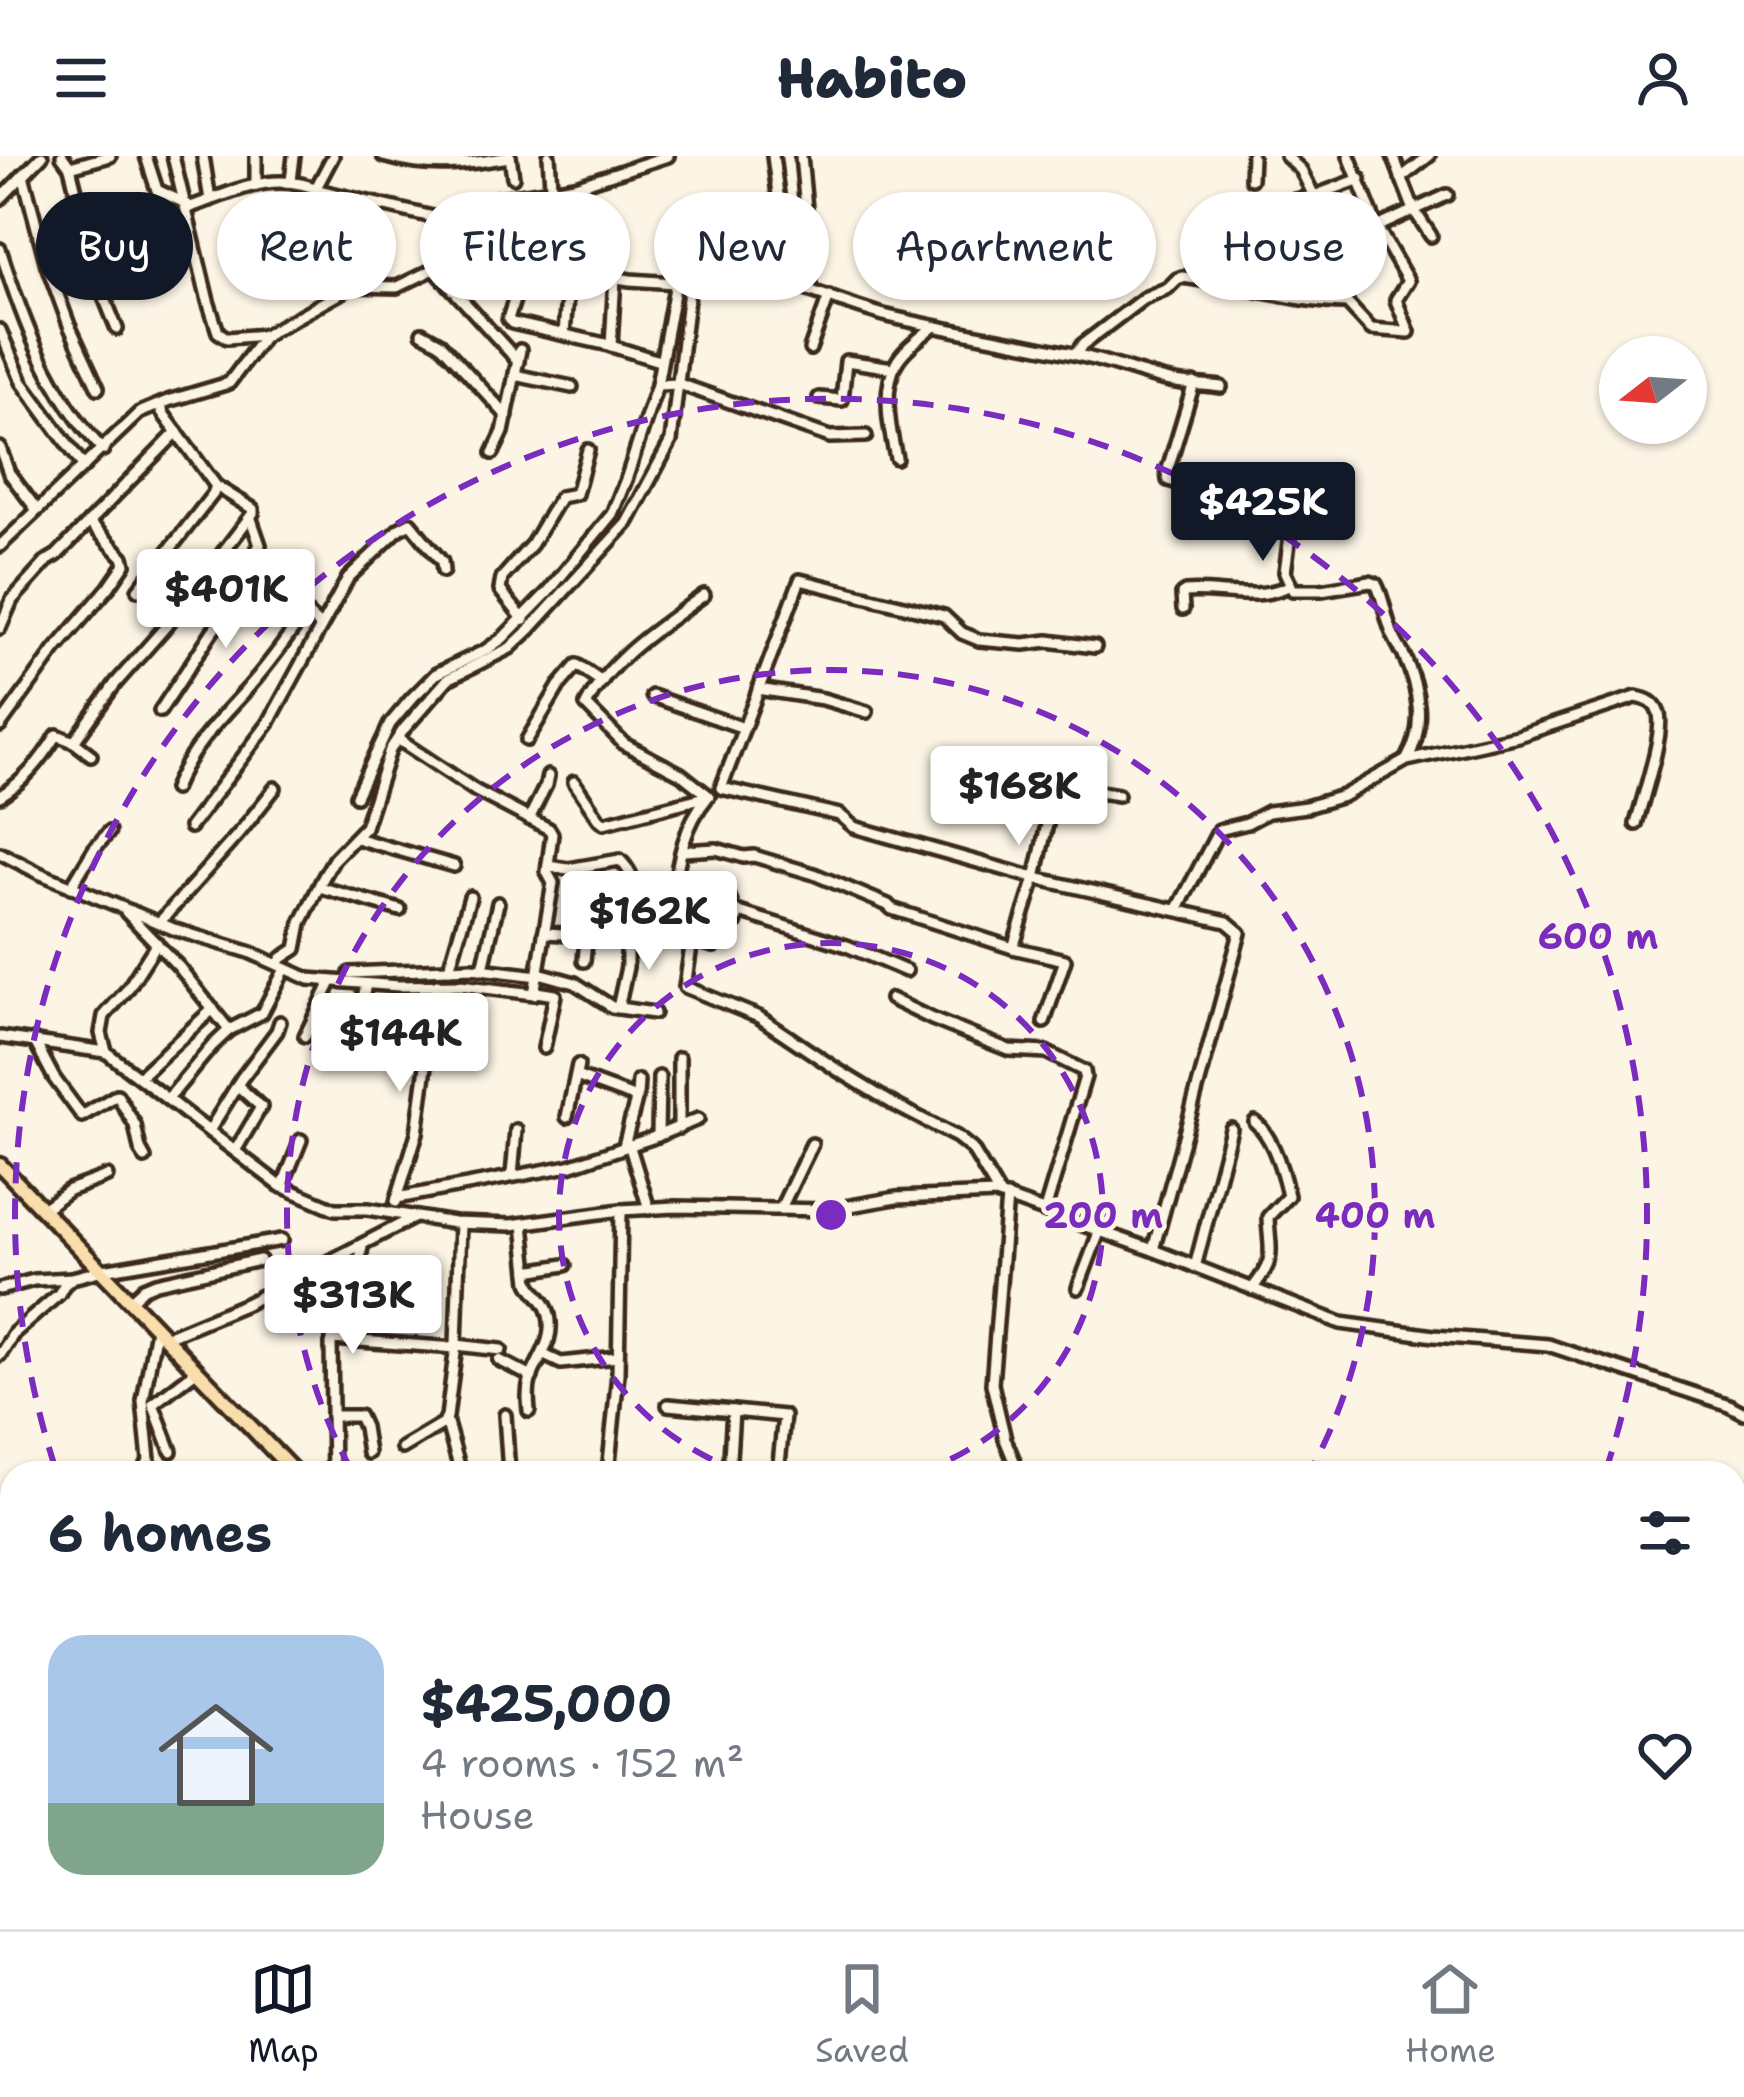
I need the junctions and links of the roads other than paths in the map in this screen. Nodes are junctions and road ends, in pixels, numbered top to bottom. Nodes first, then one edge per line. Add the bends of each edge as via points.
1 (42, 156) edge
2 (62, 156) edge
3 (110, 156) edge
4 (146, 156) edge
5 (173, 156) edge
6 (203, 156) edge
7 (256, 156) edge
8 (294, 156) edge
9 (333, 156) edge
10 (383, 156) edge
11 (510, 156) edge
12 (549, 156) edge
13 (668, 156) edge
14 (773, 156) edge
15 (801, 156) edge
16 (1252, 156) edge
17 (1286, 156) edge
18 (1349, 156) edge
19 (1393, 156) edge
20 (1429, 156) edge
21 (70, 167) junction
22 (23, 175) junction
23 (513, 177) dead end
24 (1401, 178) junction
25 (1251, 179) dead end
26 (1360, 179) junction
27 (291, 181) junction
28 (256, 185) junction
29 (316, 188) junction
30 (161, 192) edge
31 (183, 192) edge
32 (550, 192) joint
33 (778, 192) edge
34 (804, 192) edge
35 (1312, 192) edge
36 (1325, 192) edge
37 (1365, 192) edge
38 (1447, 195) dead end
39 (0, 199) edge
40 (210, 200) junction
41 (193, 204) edge
42 (1414, 210) junction
43 (420, 214) edge
44 (1387, 222) edge
45 (193, 233) edge
46 (1431, 236) dead end
47 (1387, 244) edge
48 (0, 249) edge
49 (420, 276) edge
50 (1180, 278) edge
51 (829, 296) edge
52 (465, 300) edge
53 (514, 300) edge
54 (566, 300) edge
55 (614, 300) edge
56 (676, 300) edge
57 (681, 300) edge
58 (828, 300) edge
59 (1307, 300) edge
60 (933, 327) junction
61 (117, 329) dead end
62 (0, 330) edge
63 (422, 333) dead end
64 (564, 334) junction
65 (265, 335) junction
66 (611, 346) junction
67 (811, 349) dead end
68 (1076, 354) junction
69 (659, 362) junction
70 (893, 368) junction
71 (515, 375) junction
72 (1194, 383) junction
73 (676, 384) junction
74 (658, 385) junction
75 (572, 387) dead end
76 (1221, 387) dead end
77 (98, 388) dead end
78 (819, 398) dead end
79 (162, 405) junction
80 (506, 416) junction
81 (177, 432) junction
82 (866, 436) dead end
83 (0, 448) edge
84 (588, 450) dead end
85 (103, 451) junction
86 (493, 453) dead end
87 (896, 458) dead end
88 (84, 467) junction
89 (216, 486) junction
90 (37, 510) junction
91 (251, 519) junction
92 (89, 522) junction
93 (0, 524) edge
94 (12, 536) junction
95 (0, 546) edge
96 (259, 569) junction
97 (442, 571) dead end
98 (1289, 586) junction
99 (138, 590) dead end
100 (704, 595) dead end
101 (1183, 609) dead end
102 (305, 614) junction
103 (527, 624) junction
104 (320, 626) junction
105 (0, 628) edge
106 (1094, 647) dead end
107 (464, 665) junction
108 (602, 682) junction
109 (758, 689) junction
110 (652, 696) dead end
111 (160, 711) dead end
112 (868, 712) dead end
113 (0, 726) edge
114 (744, 728) junction
115 (399, 740) junction
116 (527, 740) dead end
117 (74, 742) junction
118 (384, 748) junction
119 (91, 754) dead end
120 (1062, 758) dead end
121 (1406, 760) junction
122 (548, 776) dead end
123 (574, 782) dead end
124 (1056, 785) junction
125 (274, 788) dead end
126 (722, 788) junction
127 (174, 789) dead end
128 (1118, 795) dead end
129 (0, 796) edge
130 (356, 796) dead end
131 (709, 796) junction
132 (529, 818) junction
133 (1636, 824) dead end
134 (190, 827) dead end
135 (109, 832) dead end
136 (356, 838) junction
137 (683, 851) junction
138 (0, 854) edge
139 (454, 866) dead end
140 (548, 866) junction
141 (1036, 878) junction
142 (676, 881) junction
143 (636, 882) junction
144 (71, 886) junction
145 (319, 886) junction
146 (470, 897) dead end
147 (498, 903) dead end
148 (122, 908) junction
149 (400, 910) dead end
150 (1177, 910) junction
151 (739, 912) junction
152 (643, 913) junction
153 (159, 922) junction
154 (544, 933) junction
155 (621, 933) junction
156 (586, 939) junction
157 (692, 940) junction
158 (157, 943) junction
159 (1013, 948) junction
160 (584, 961) dead end
161 (282, 964) junction
162 (448, 969) junction
163 (906, 971) dead end
164 (350, 973) dead end
165 (485, 975) junction
166 (375, 980) junction
167 (331, 982) junction
168 (537, 982) junction
169 (437, 984) junction
170 (890, 999) dead end
171 (618, 1008) junction
172 (213, 1010) junction
173 (654, 1013) dead end
174 (280, 1022) dead end
175 (1043, 1022) dead end
176 (229, 1030) junction
177 (305, 1036) dead end
178 (0, 1037) edge
179 (34, 1040) junction
180 (354, 1044) dead end
181 (544, 1048) dead end
182 (106, 1052) junction
183 (679, 1058) dead end
184 (659, 1076) dead end
185 (139, 1077) junction
186 (638, 1082) dead end
187 (238, 1085) junction
188 (168, 1099) junction
189 (636, 1099) junction
190 (567, 1118) dead end
191 (698, 1119) dead end
192 (1255, 1122) dead end
193 (679, 1128) junction
194 (1231, 1129) dead end
195 (516, 1130) dead end
196 (209, 1131) junction
197 (658, 1136) junction
198 (301, 1140) dead end
199 (812, 1144) dead end
200 (627, 1145) junction
201 (235, 1151) junction
202 (145, 1158) dead end
203 (0, 1165) edge
204 (107, 1176) dead end
205 (512, 1176) junction
206 (282, 1186) junction
207 (1003, 1196) junction
208 (397, 1198) junction
209 (781, 1208) junction
210 (43, 1209) junction
211 (649, 1209) junction
212 (622, 1210) junction
213 (1045, 1210) junction
214 (392, 1214) junction
215 (415, 1217) junction
216 (460, 1224) junction
217 (523, 1224) junction
218 (1100, 1230) junction
219 (282, 1240) dead end
220 (362, 1246) junction
221 (1153, 1250) junction
222 (260, 1259) dead end
223 (565, 1265) dead end
224 (1196, 1267) junction
225 (103, 1270) junction
226 (528, 1271) junction
227 (72, 1278) junction
228 (1078, 1288) dead end
229 (1252, 1288) junction
230 (0, 1289) edge
231 (130, 1301) junction
232 (160, 1333) junction
233 (332, 1339) junction
234 (456, 1346) junction
235 (0, 1355) edge
236 (544, 1355) junction
237 (617, 1357) junction
238 (196, 1370) junction
239 (532, 1376) junction
240 (668, 1405) dead end
241 (529, 1411) dead end
242 (733, 1411) junction
243 (1744, 1413) edge
244 (332, 1415) junction
245 (505, 1415) dead end
246 (446, 1420) junction
247 (402, 1448) dead end
248 (171, 1451) dead end
249 (368, 1453) dead end
250 (149, 1461) edge
251 (283, 1461) edge
252 (333, 1461) edge
253 (458, 1461) edge
254 (508, 1461) edge
255 (609, 1461) edge
256 (730, 1461) edge
257 (779, 1461) edge
258 (1013, 1461) edge

1 - 22 street
2 - 21 street
3 - 21 street
4 - 30 street
5 - 31 street
6 - 40 street
7 - 28 street
8 - 27 street
9 - 29 street
10 - 11 street via 448,167
11 - 23 street
12 - 32 street
13 - 32 street
14 - 33 street
15 - 34 street
16 - 25 street
17 - 35 street
18 - 26 street
19 - 24 street
20 - 24 street
21 - 61 street
22 - 39 street
22 - 77 street via 46,265
24 - 42 street
26 - 36 street
26 - 37 street
27 - 28 street
27 - 29 street
28 - 40 street
29 - 43 street
38 - 42 street
40 - 41 street
42 - 44 street
42 - 46 street
45 - 65 street via 218,332
47 - 59 street via 1408,280 1396,300 1408,332 1371,329 1347,303
48 - 85 street via 49,376
49 - 65 street via 397,287 353,286
50 - 68 street
51 - 60 street
52 - 71 street via 519,355
53 - 64 street via 512,323
54 - 64 street
55 - 66 street
56 - 69 street
57 - 73 street
58 - 67 street
60 - 68 street
60 - 70 street
62 - 88 street via 22,382
63 - 80 street
64 - 66 street
65 - 79 street via 229,382
66 - 69 street
68 - 72 street
69 - 74 street
70 - 78 street via 846,361 842,400
70 - 87 street
71 - 75 street
71 - 80 street
72 - 76 street
72 - 98 street via 1168,479 1284,510
73 - 74 street
73 - 82 street via 830,437
73 - 103 street via 671,441 627,523
74 - 103 street via 611,514
79 - 81 street
79 - 85 street via 139,413
80 - 86 street
81 - 89 street
81 - 92 street
83 - 90 street
84 - 103 street via 576,494 560,497 502,578 500,590
85 - 88 street
88 - 90 street
89 - 91 street via 253,509
89 - 99 street
90 - 94 street
91 - 96 street via 260,544 250,560
91 - 117 street
92 - 105 street via 12,600
92 - 113 street via 125,564
93 - 94 street
94 - 95 street
96 - 102 street
96 - 111 street
97 - 104 street via 407,524 348,578
98 - 101 street via 1252,595 1185,592
98 - 121 street via 1297,592 1370,582 1380,590 1420,705
100 - 108 street
102 - 104 street
102 - 127 street via 199,741
103 - 107 street via 510,648
104 - 134 street via 268,724
106 - 109 street via 979,640 944,616 800,580
107 - 115 street
107 - 118 street via 424,686 390,724
108 - 116 street via 577,665
108 - 131 street via 586,708 624,744
109 - 112 street
109 - 114 street
110 - 114 street
114 - 126 street
115 - 118 street
115 - 132 street
117 - 119 street
117 - 129 street via 57,735 37,766
118 - 130 street
118 - 136 street
120 - 124 street
121 - 133 street via 1644,698 1660,721
121 - 150 street via 1342,796 1219,830
122 - 132 street
123 - 131 street via 604,823
124 - 128 street
124 - 141 street
125 - 153 street
126 - 131 street
126 - 141 street via 840,815 854,827
131 - 137 street
132 - 140 street via 552,834
135 - 144 street
136 - 139 street
136 - 145 street
137 - 142 street
137 - 159 street via 716,849 814,874
138 - 144 street
140 - 143 street via 620,860
140 - 154 street via 553,884
141 - 150 street
141 - 159 street
142 - 143 street
142 - 151 street via 674,892 712,891
143 - 152 street
144 - 148 street
145 - 149 street
145 - 161 street via 296,949
146 - 162 street
147 - 165 street
148 - 153 street
148 - 158 street
150 - 221 street via 1240,933
151 - 157 street via 714,946
151 - 163 street
152 - 155 street via 622,916
152 - 157 street via 651,923 692,924
153 - 161 street
154 - 156 street
154 - 168 street
155 - 156 street
155 - 171 street via 627,967
156 - 160 street
157 - 207 street via 685,987 759,1016 957,1137
158 - 172 street
158 - 182 street via 104,1016
159 - 175 street via 1066,963
161 - 167 street
161 - 176 street via 262,1012
162 - 165 street
162 - 166 street
164 - 166 street
165 - 168 street
165 - 168 street via 527,994
165 - 169 street
166 - 167 street
166 - 169 street
166 - 180 street
167 - 177 street
168 - 171 street via 575,983
168 - 181 street via 555,995
169 - 208 street via 417,1133
170 - 213 street via 1010,1050 1046,1052 1084,1070
171 - 173 street
172 - 176 street
172 - 185 street
174 - 187 street
176 - 188 street
178 - 179 street
179 - 182 street
179 - 202 street via 82,1116 118,1096
182 - 185 street
183 - 193 street
184 - 197 street
185 - 188 street
186 - 189 street
187 - 196 street
187 - 201 street via 261,1107
188 - 196 street
189 - 190 street via 577,1071
189 - 200 street
191 - 193 street
192 - 229 street via 1288,1196 1266,1221 1272,1248
193 - 197 street
194 - 224 street
195 - 205 street
196 - 201 street
197 - 200 street
198 - 206 street
199 - 209 street
200 - 205 street
200 - 211 street
201 - 206 street
203 - 210 main road
204 - 210 street
205 - 208 street
206 - 214 street via 335,1208
207 - 209 street
207 - 213 street
207 - 258 street via 992,1384
208 - 214 street
209 - 211 street
210 - 225 main road
211 - 212 street
212 - 217 street
212 - 237 street
213 - 218 street
214 - 215 street
215 - 216 street
215 - 220 street
216 - 217 street
216 - 234 street
217 - 226 street
218 - 221 street
218 - 228 street
219 - 225 street
220 - 232 street via 246,1304
220 - 233 street
221 - 224 street
222 - 231 street via 156,1282
223 - 226 street
224 - 229 street
225 - 227 street
225 - 231 main road
226 - 236 street via 550,1318
227 - 230 street
227 - 235 street
229 - 243 street via 1341,1323 1548,1345
231 - 232 main road
232 - 238 main road
232 - 250 street via 143,1401
233 - 234 street
233 - 244 street
234 - 239 street via 500,1355
234 - 246 street
236 - 237 street via 561,1363
236 - 239 street
237 - 255 street
238 - 248 street via 153,1404
238 - 251 main road
239 - 241 street
240 - 242 street
242 - 256 street
242 - 257 street via 784,1416
244 - 249 street via 359,1416
244 - 252 street
245 - 254 street
246 - 247 street
246 - 253 street

